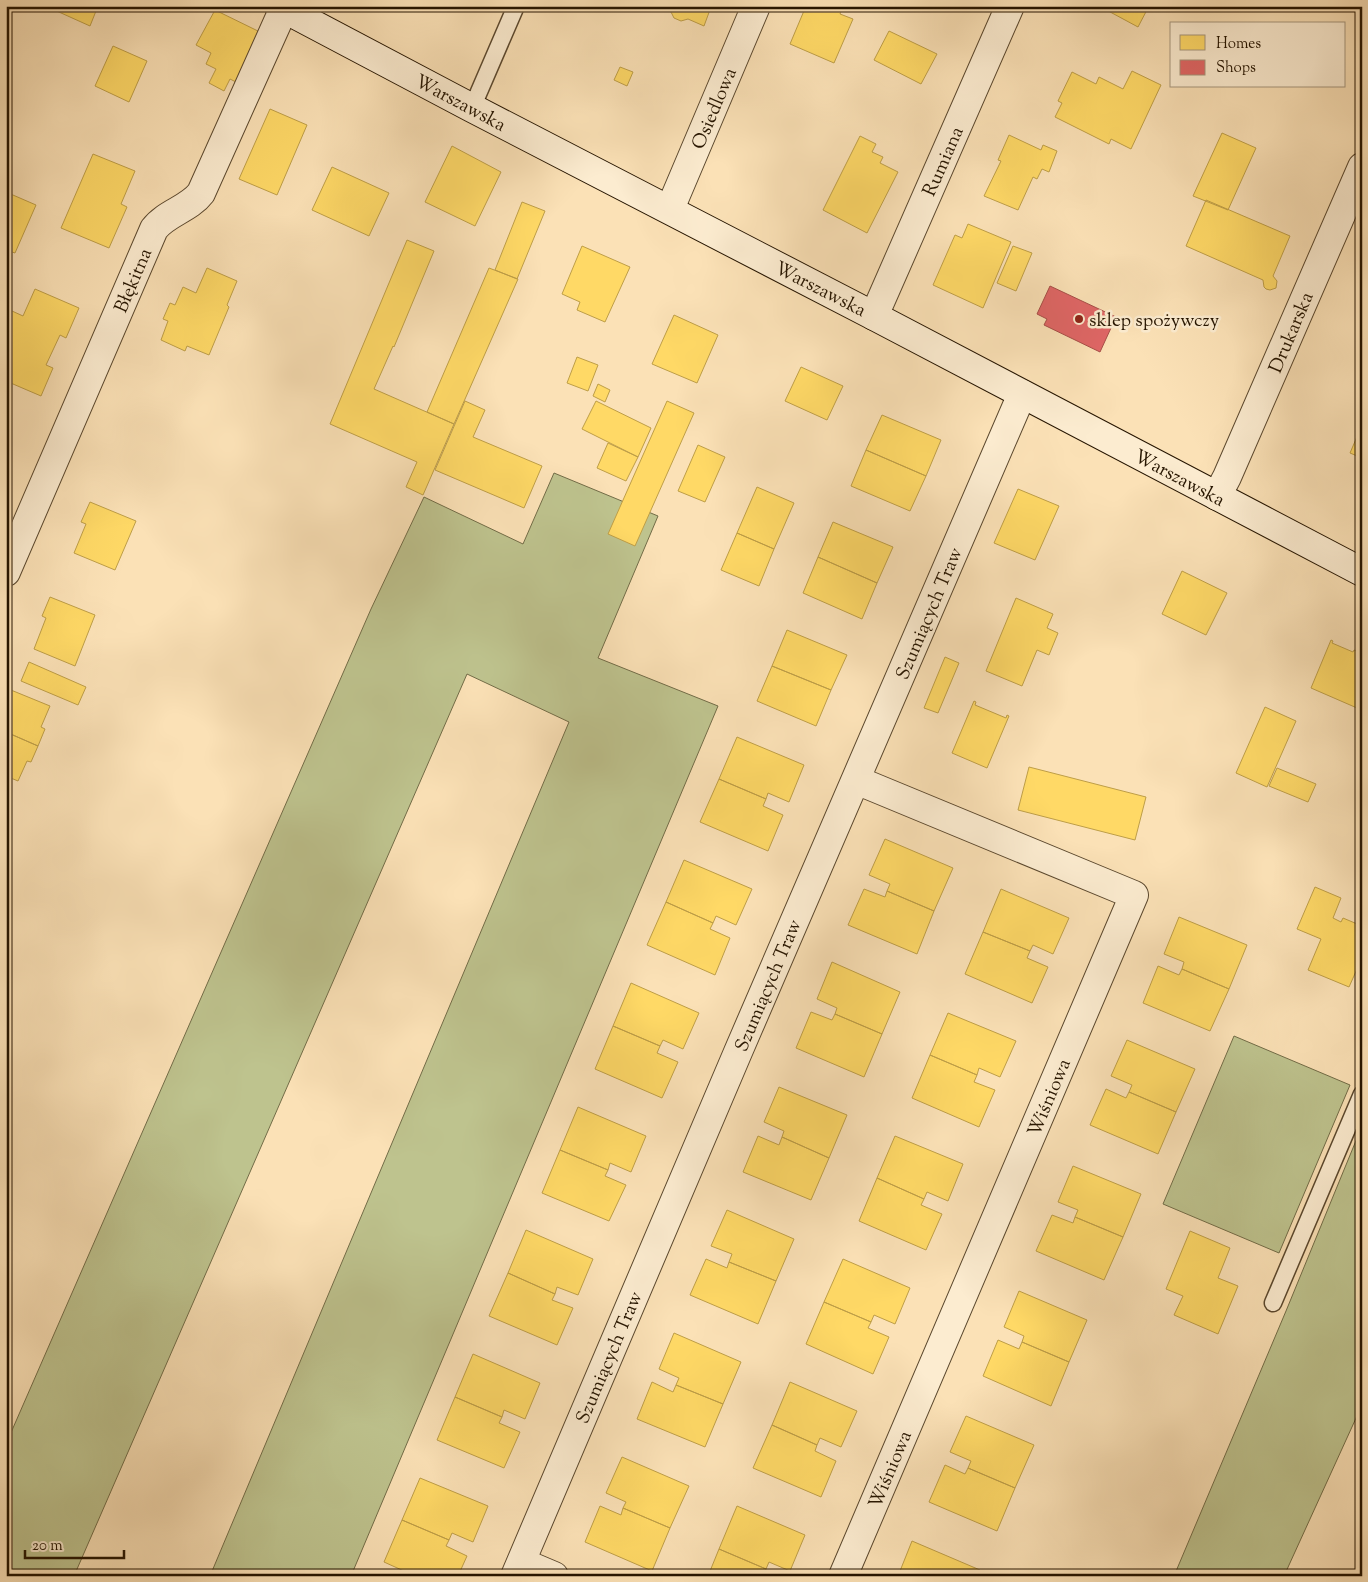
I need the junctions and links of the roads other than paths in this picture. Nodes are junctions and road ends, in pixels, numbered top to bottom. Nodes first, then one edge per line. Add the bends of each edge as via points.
1 (516, 6) edge
2 (756, 6) edge
3 (1010, 6) edge
4 (282, 7) edge
5 (472, 108) junction
6 (1362, 167) edge
7 (670, 209) junction
8 (874, 316) junction
9 (1022, 394) junction
10 (1217, 496) junction
11 (6, 572) edge
12 (1362, 572) edge
13 (856, 780) junction
14 (1362, 1094) edge
15 (1273, 1304) dead end
16 (518, 1569) edge
17 (554, 1576) edge
18 (844, 1576) edge

1 - 5 lane
2 - 7 street, Osiedlowa
3 - 8 street, Rumiana
4 - 5 street, Warszawska
4 - 11 street, Błękitna via 201,193 154,229
5 - 7 street, Warszawska
6 - 10 street, Drukarska
7 - 8 street, Warszawska
8 - 9 street, Warszawska
9 - 10 street, Warszawska
9 - 13 street, Szumiących Traw
10 - 12 street, Warszawska
13 - 16 street, Szumiących Traw
13 - 18 street, Wiśniowa via 1134,895
14 - 15 lane
16 - 17 street

